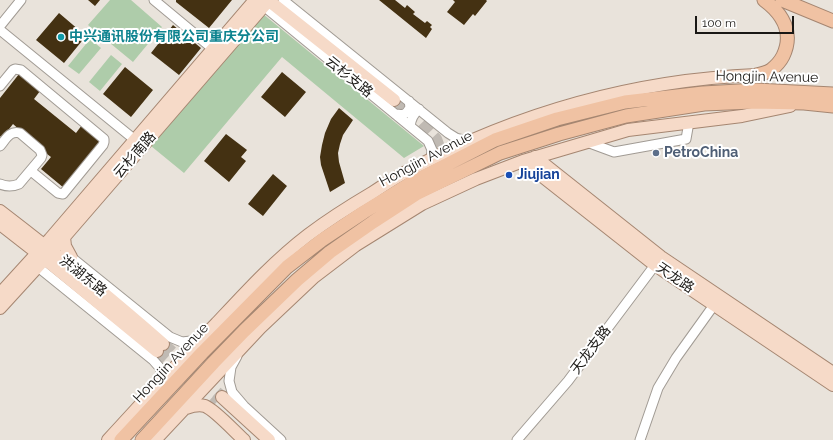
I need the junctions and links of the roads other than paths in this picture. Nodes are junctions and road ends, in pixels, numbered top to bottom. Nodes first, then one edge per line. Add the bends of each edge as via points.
1 (154, 0) edge
2 (283, 0) edge
3 (764, 0) edge
4 (782, 0) edge
5 (263, 1) edge
6 (17, 2) edge
7 (833, 21) edge
8 (0, 26) edge
9 (0, 30) edge
10 (213, 49) junction
11 (756, 76) joint
12 (0, 86) edge
13 (833, 94) edge
14 (81, 96) junction
15 (394, 100) tunnel mouth
16 (409, 101) junction
17 (804, 103) junction
18 (833, 106) edge
19 (419, 109) junction
20 (70, 110) junction
21 (395, 114) junction
22 (689, 122) junction
23 (410, 126) junction
24 (135, 140) junction
25 (468, 141) junction
26 (587, 142) junction
27 (0, 146) edge
28 (535, 157) junction
29 (431, 160) junction
30 (523, 161) junction
31 (31, 171) junction
32 (0, 184) edge
33 (0, 211) edge
34 (405, 221) dead end
35 (0, 224) edge
36 (47, 251) junction
37 (71, 257) joint
38 (658, 261) junction
39 (0, 294) edge
40 (714, 305) junction
41 (0, 308) edge
42 (260, 328) junction
43 (200, 340) junction
44 (160, 348) tunnel mouth
45 (239, 350) junction
46 (833, 373) edge
47 (163, 379) junction
48 (833, 385) edge
49 (186, 408) junction
50 (108, 440) edge
51 (121, 440) edge
52 (142, 440) edge
53 (156, 440) edge
54 (244, 440) edge
55 (255, 440) edge
56 (269, 440) edge
57 (281, 440) edge
58 (517, 440) edge
59 (640, 440) edge

1 - 10 street
2 - 16 street, 云杉支路
3 - 11 highway via 778,12 788,39 779,63 770,71
4 - 7 highway
5 - 10 main road, 云杉南路
5 - 15 main road
5 - 21 street, 云杉支路
5 - 36 main road, 云杉南路
6 - 8 street
9 - 14 street
10 - 24 main road, 云杉南路
11 - 25 main road, Hongjin Avenue via 666,84 625,91 551,110
12 - 20 street via 13,70 18,69
13 - 51 highway, Hongjin Avenue via 756,90 626,102 557,119 495,140 370,207 287,267
14 - 20 street
14 - 24 street
16 - 19 street, 云杉支路
16 - 21 street via 410,107 407,112 402,115
17 - 18 highway, Hongjin Avenue
17 - 22 main road, Hongjin Avenue via 742,116
17 - 52 highway, Hongjin Avenue via 704,104 626,116 500,153 416,194 330,252 297,280 244,331
19 - 23 street via 410,120
19 - 25 street, 云杉支路 via 456,138
20 - 31 street via 102,136 103,145 63,194 58,193
21 - 23 street, 云杉支路
22 - 26 main road, Hongjin Avenue via 628,130
22 - 26 street via 686,139 614,152
23 - 29 street, 云杉支路 via 428,141 432,150
24 - 36 main road, 云杉南路
25 - 29 main road, Hongjin Avenue
26 - 28 main road, Hongjin Avenue
27 - 31 street via 10,134 20,133 41,152 41,158
28 - 30 main road, Hongjin Avenue
28 - 38 main road, 天龙路
29 - 43 main road, Hongjin Avenue via 400,175 337,214 282,256
30 - 38 main road, 天龙路
30 - 42 main road, Hongjin Avenue via 422,204 356,245 314,277
31 - 32 street via 15,186
33 - 36 main road, 洪湖东路
34 - 42 main road via 355,254 278,318
35 - 36 main road, 洪湖东路
36 - 37 main road via 65,246
36 - 39 main road, 云杉南路
36 - 41 main road, 云杉南路
36 - 44 main road, 洪湖东路 via 137,321
36 - 47 street, 洪湖东路 via 153,360 160,368
37 - 43 street, 洪湖东路 via 170,337 182,342
38 - 40 main road, 天龙路
38 - 46 main road, 天龙路
38 - 58 street, 天龙支路 via 568,381
40 - 48 main road, 天龙路
40 - 59 street via 658,388
42 - 45 main road, Hongjin Avenue
43 - 47 main road, Hongjin Avenue
45 - 49 main road, Hongjin Avenue
45 - 57 street via 231,367 229,381 232,392
47 - 50 main road, Hongjin Avenue
49 - 53 main road, Hongjin Avenue
49 - 54 main road via 205,406
55 - 56 main road via 219,400

